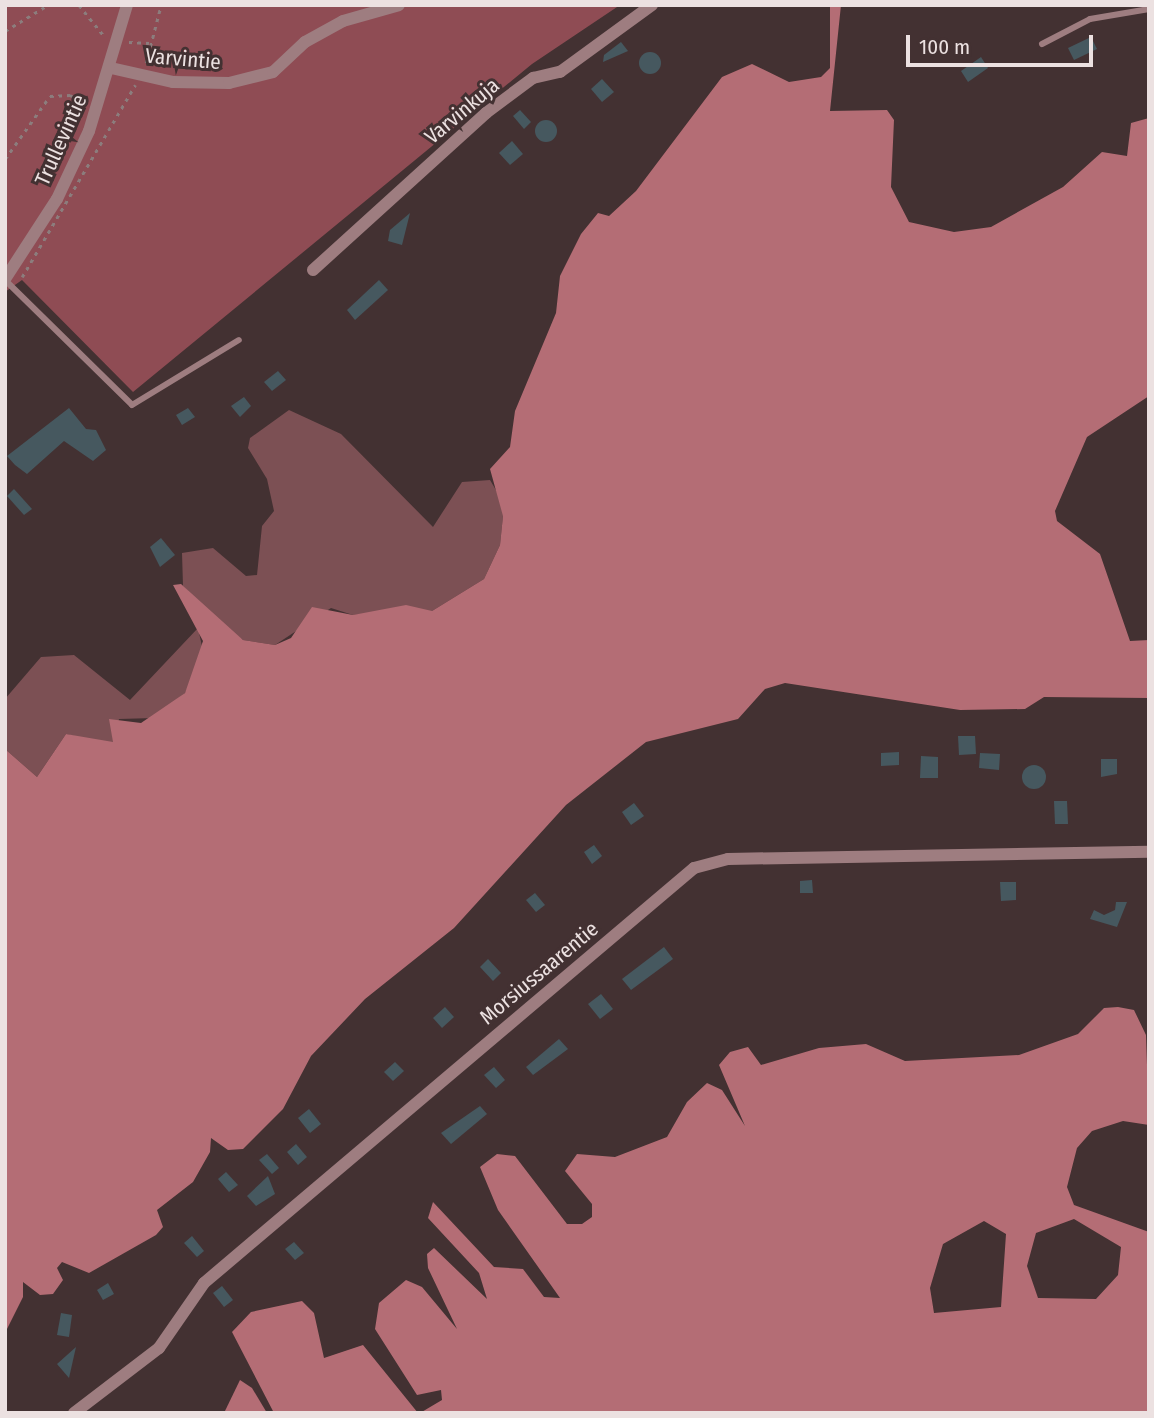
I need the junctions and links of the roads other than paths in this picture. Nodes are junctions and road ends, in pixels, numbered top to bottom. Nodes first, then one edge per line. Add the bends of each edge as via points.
1 (127, 5) edge
2 (399, 5) edge
3 (652, 5) edge
4 (1149, 9) edge
5 (1042, 44) dead end
6 (111, 68) junction
7 (313, 270) dead end
8 (5, 279) edge
9 (239, 340) dead end
10 (1149, 852) edge
11 (74, 1413) edge

1 - 6 street, Trullevintie
2 - 6 street, Varvintie via 343,21 305,41 273,72 229,83 173,82
3 - 7 street, Varvinkuja via 560,72 533,78 486,113
4 - 5 lane via 1090,19
6 - 8 street, Trullevintie via 57,199
8 - 9 lane via 132,405
10 - 11 street, Morsiussaarentie via 728,859 694,868 204,1283 159,1348

